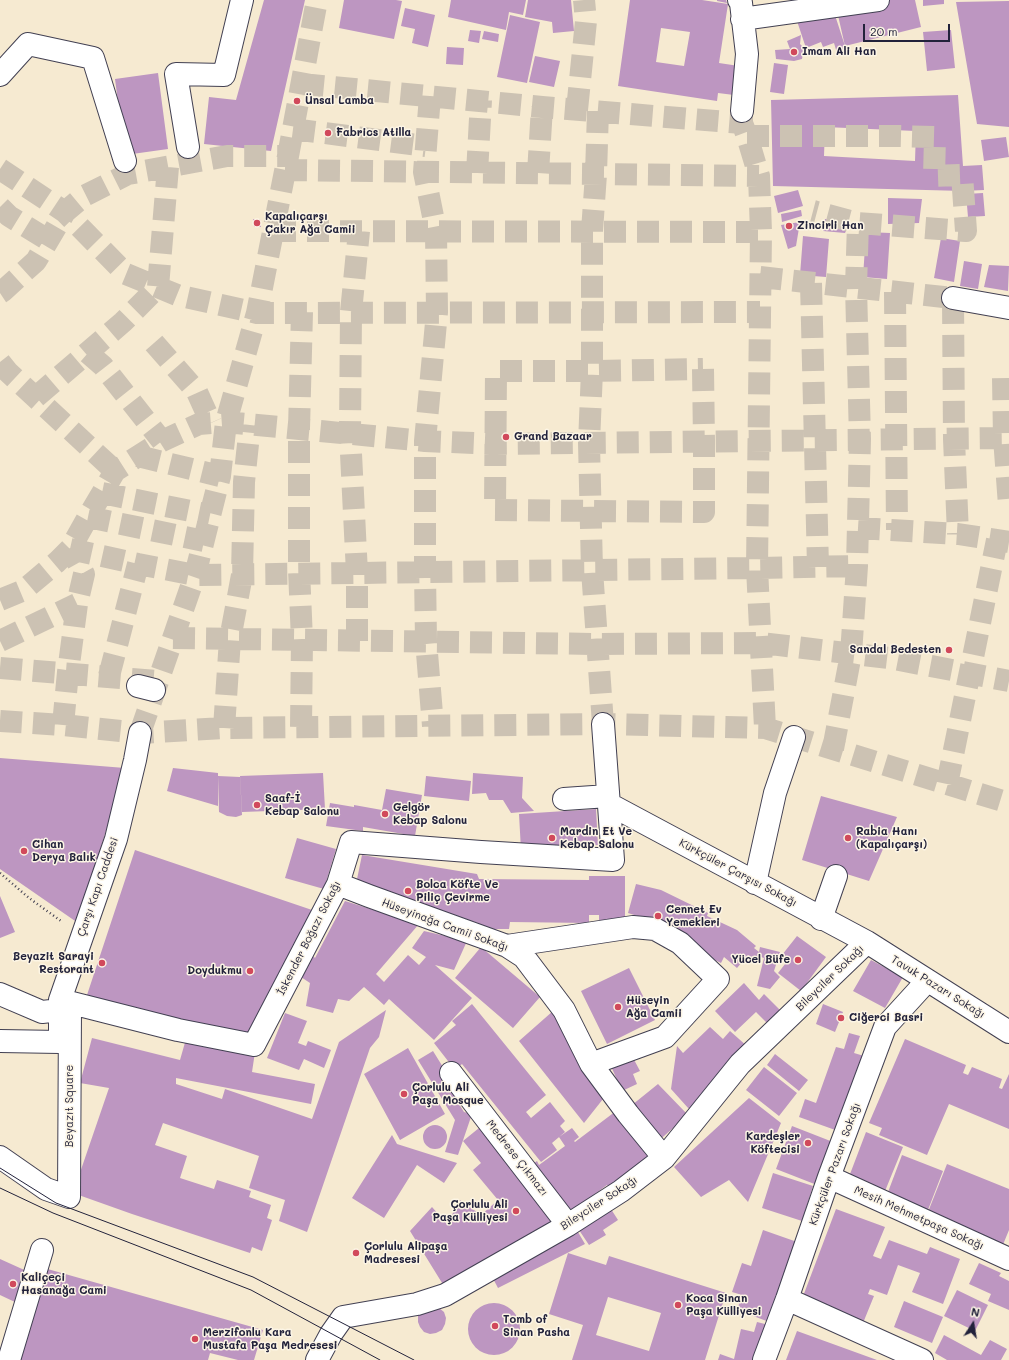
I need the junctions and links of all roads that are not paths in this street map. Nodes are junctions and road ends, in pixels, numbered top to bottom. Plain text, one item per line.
1 (242, 0) edge
2 (878, 0) edge
3 (741, 9) edge
4 (0, 75) edge
5 (742, 111) tunnel mouth
6 (188, 147) dead end
7 (125, 161) dead end
8 (953, 298) dead end
9 (1009, 308) edge
10 (603, 724) tunnel mouth
11 (140, 733) tunnel mouth
12 (794, 738) dead end
13 (564, 799) dead end
14 (608, 800) junction
15 (836, 876) dead end
16 (755, 883) junction
17 (338, 884) junction
18 (821, 918) junction
19 (867, 942) junction
20 (507, 946) junction
21 (927, 980) junction
22 (0, 994) edge
23 (60, 1005) junction
24 (1009, 1032) edge
25 (0, 1042) edge
26 (591, 1064) junction
27 (451, 1073) dead end
28 (0, 1157) edge
29 (664, 1158) junction
30 (829, 1177) junction
31 (568, 1225) junction
32 (42, 1250) dead end
33 (1009, 1259) edge
34 (787, 1299) junction
35 (319, 1357) edge
36 (10, 1360) edge
37 (764, 1360) edge
38 (922, 1360) edge

1 - 6 street
2 - 3 street
3 - 5 street
4 - 7 street
8 - 9 street
10 - 14 street
11 - 23 street, Çarşı Kapı Caddesi
12 - 16 street
13 - 14 street
14 - 16 street, Kürkçüler Çarşısı Sokağı
14 - 17 street, İskender Boğazı Sokağı
15 - 18 street
16 - 18 street, Kürkçüler Çarşısı Sokağı
17 - 20 street, Hüseyinağa Camii Sokağı
17 - 23 street, İskender Boğazı Sokağı
18 - 19 street, Kürkçüler Çarşısı Sokağı
19 - 21 street, Tavuk Pazarı Sokağı
19 - 29 street, Bileyciler Sokağı
20 - 26 street, Hüseyinağa Camii Sokağı
20 - 26 street
21 - 24 street, Tavuk Pazarı Sokağı
21 - 30 street, Kürkçüler Pazarı Sokağı
22 - 23 street
23 - 25 street, Çarşı Kapı Caddesi
23 - 28 street, Beyazıt Square
26 - 29 street, Hüseyinağa Camii Sokağı
27 - 31 street, Medrese Çıkmazı
29 - 31 street, Bileyciler Sokağı
30 - 33 street, Mesih Mehmetpaşa Sokağı
30 - 34 street, Kürkçüler Pazarı Sokağı
31 - 35 street, Bileyciler Sokağı
32 - 36 street
34 - 37 street, Kürkçüler Pazarı Sokağı
34 - 38 street

